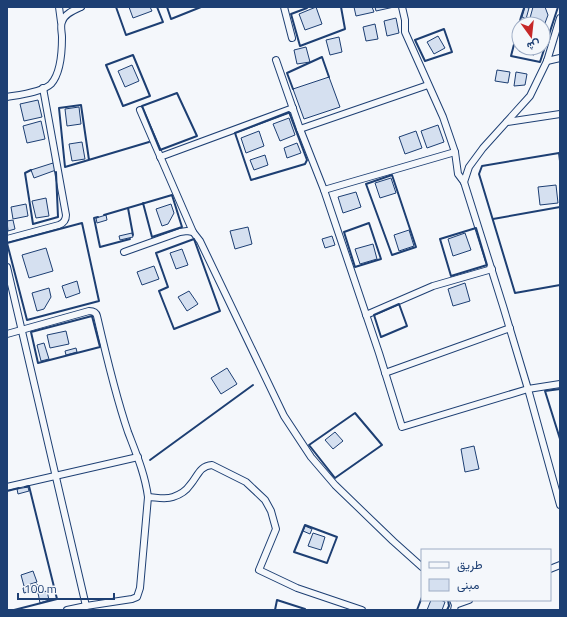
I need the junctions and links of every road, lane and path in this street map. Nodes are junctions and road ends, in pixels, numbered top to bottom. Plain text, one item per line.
1 (59, 7) edge
2 (80, 7) edge
3 (284, 7) edge
4 (402, 7) edge
5 (560, 18) edge
6 (61, 22) junction
7 (292, 38) dead end
8 (560, 58) edge
9 (276, 60) dead end
10 (547, 61) junction
11 (428, 85) junction
12 (43, 88) junction
13 (7, 97) edge
14 (293, 108) junction
15 (140, 110) dead end
16 (560, 114) edge
17 (507, 122) junction
18 (300, 130) junction
19 (455, 152) junction
20 (160, 157) junction
21 (464, 182) junction
22 (324, 190) junction
23 (193, 232) junction
24 (7, 239) edge
25 (124, 252) dead end
26 (7, 266) edge
27 (492, 269) junction
28 (366, 315) junction
29 (510, 328) junction
30 (22, 330) junction
31 (7, 334) edge
32 (385, 373) junction
33 (560, 384) edge
34 (528, 389) junction
35 (138, 457) junction
36 (56, 476) junction
37 (7, 487) edge
38 (148, 496) junction
39 (560, 505) edge
40 (421, 566) edge
41 (467, 601) edge
42 (86, 606) junction
43 (454, 607) edge
44 (67, 610) edge
45 (362, 610) edge

1 - 6 street
2 - 6 street
3 - 7 street
4 - 11 street
5 - 10 street
6 - 12 street
8 - 10 street
9 - 14 street
10 - 17 street
11 - 18 street
11 - 19 street
12 - 13 street
12 - 24 street
14 - 18 street
14 - 20 street
15 - 20 street
16 - 17 street
17 - 21 street
18 - 22 street
19 - 21 street
19 - 22 street
20 - 23 street
21 - 27 street
22 - 28 street
23 - 25 street
23 - 40 street
26 - 30 street
27 - 28 street
27 - 29 street
28 - 32 street
29 - 32 street
29 - 34 street
30 - 31 street
30 - 35 street
30 - 36 street
32 - 34 street
33 - 34 street
34 - 39 street
35 - 36 street
35 - 38 street
36 - 37 street
36 - 42 street
38 - 42 street
38 - 45 street
41 - 43 street
42 - 44 street

